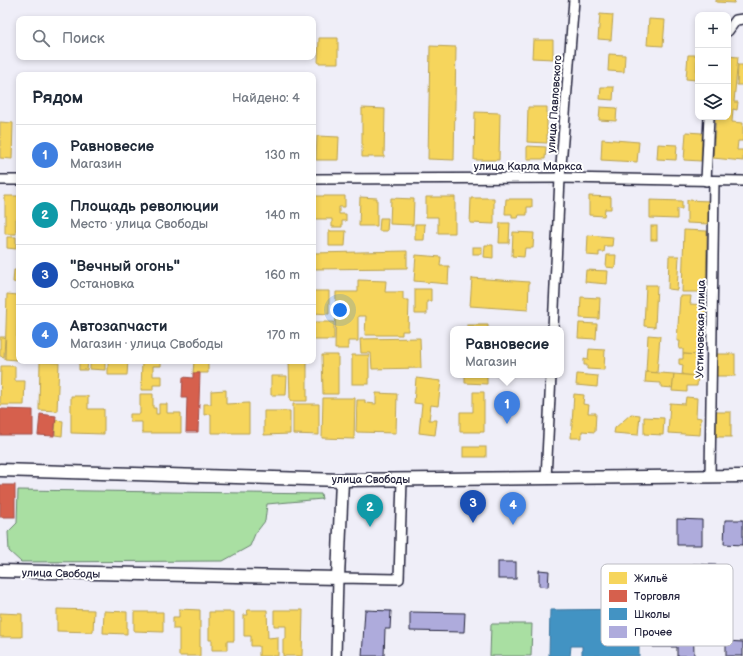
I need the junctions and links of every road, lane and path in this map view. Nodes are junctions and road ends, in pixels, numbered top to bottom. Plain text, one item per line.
1 (574, 0) edge
2 (743, 19) edge
3 (731, 27) edge
4 (709, 120) edge
5 (560, 178) junction
6 (316, 179) edge
7 (0, 180) edge
8 (16, 180) edge
9 (710, 181) junction
10 (743, 182) edge
11 (553, 326) edge
12 (551, 378) edge
13 (0, 470) edge
14 (743, 476) edge
15 (710, 477) junction
16 (402, 479) junction
17 (546, 479) junction
18 (342, 480) junction
19 (0, 571) edge
20 (338, 578) junction
21 (336, 656) edge

1 - 5 street, улица Павловского
2 - 3 street
4 - 9 street, Устиновская улица
5 - 6 street, улица Карла Маркса
5 - 9 street, улица Карла Маркса
5 - 11 street, улица Павловского
7 - 8 street
9 - 10 street, улица Карла Маркса
9 - 15 street, Устиновская улица
12 - 17 street
13 - 18 main road, улица Свободы
14 - 15 main road, улица Свободы
15 - 17 main road, улица Свободы
16 - 17 main road, улица Свободы
16 - 18 main road, улица Свободы
16 - 20 street
18 - 20 main road
19 - 20 main road, улица Свободы
20 - 21 street

